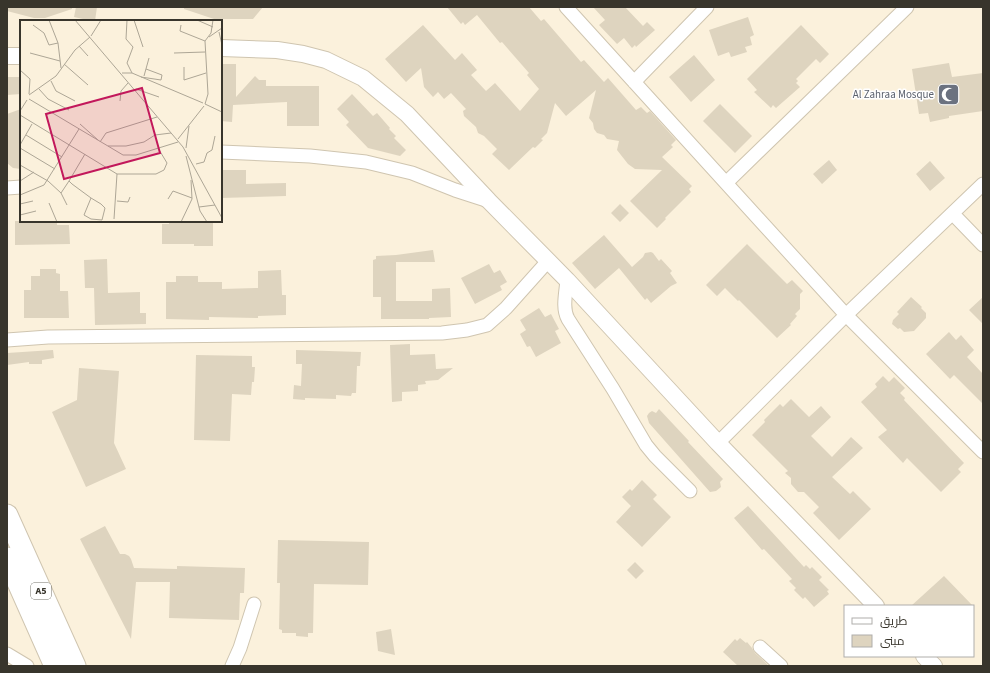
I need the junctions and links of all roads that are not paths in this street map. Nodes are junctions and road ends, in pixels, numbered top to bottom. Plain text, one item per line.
1 (566, 7) edge
2 (707, 7) edge
3 (907, 7) edge
4 (222, 48) edge
5 (634, 82) junction
6 (222, 152) edge
7 (726, 183) junction
8 (983, 184) edge
9 (20, 186) edge
10 (7, 188) edge
11 (489, 201) junction
12 (953, 214) junction
13 (983, 245) edge
14 (548, 260) junction
15 (567, 280) junction
16 (846, 315) junction
17 (7, 340) edge
18 (718, 443) junction
19 (983, 452) edge
20 (690, 491) dead end
21 (7, 515) edge
22 (7, 558) edge
23 (254, 604) dead end
24 (875, 605) edge
25 (760, 648) dead end
26 (7, 654) edge
27 (925, 657) edge
28 (27, 666) edge
29 (55, 666) edge
30 (75, 666) edge
31 (232, 666) edge
32 (781, 666) edge
33 (934, 666) edge

1 - 5 street
2 - 5 street
3 - 7 street
4 - 11 street
5 - 7 street
6 - 11 street
7 - 16 street
8 - 12 street
9 - 10 street
11 - 14 street
12 - 13 street
12 - 16 street
14 - 15 street
14 - 17 street
15 - 18 street
15 - 20 street
16 - 18 street
16 - 19 street
18 - 24 street
21 - 30 highway, A5
22 - 29 highway, A5
23 - 31 street
25 - 32 street
26 - 28 street
27 - 33 street

